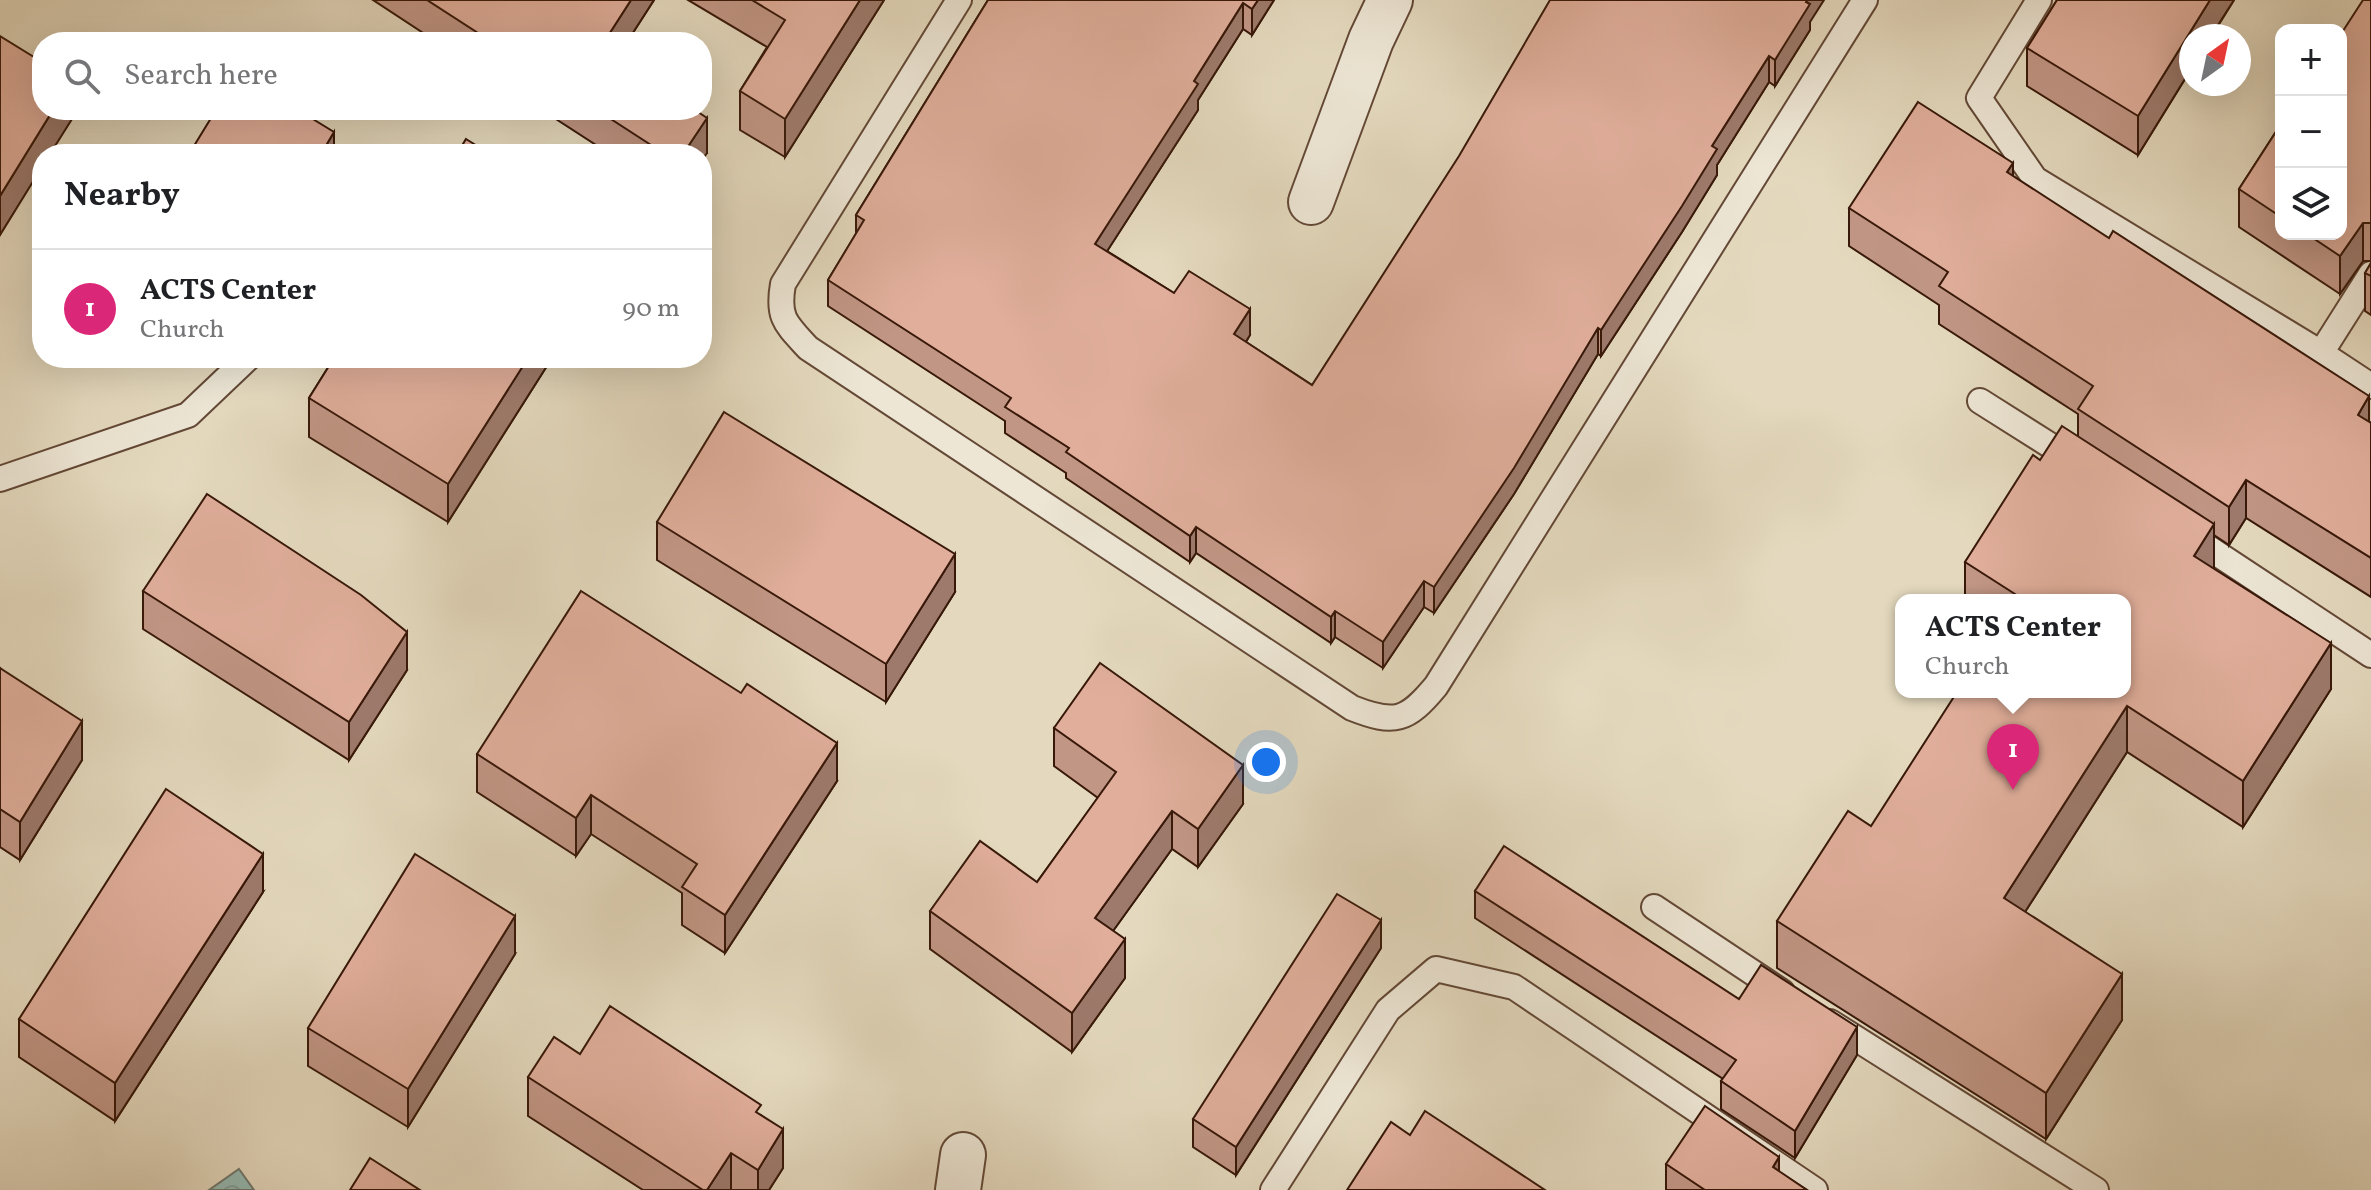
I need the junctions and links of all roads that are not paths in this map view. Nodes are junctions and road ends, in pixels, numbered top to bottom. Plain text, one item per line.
1 (959, 0) edge
2 (1390, 0) edge
3 (1865, 0) edge
4 (2039, 0) edge
5 (1311, 202) dead end
6 (2371, 274) edge
7 (2321, 353) junction
8 (237, 368) edge
9 (2371, 386) edge
10 (1980, 401) dead end
11 (2098, 476) edge
12 (0, 479) edge
13 (2163, 518) edge
14 (2371, 655) edge
15 (1654, 907) dead end
16 (1273, 1190) edge
17 (1815, 1190) edge
18 (2096, 1190) edge

1 - 3 lane
2 - 5 street
4 - 7 lane
6 - 7 lane
7 - 9 lane
8 - 12 lane
10 - 11 lane
13 - 14 lane
15 - 18 lane
16 - 17 lane

